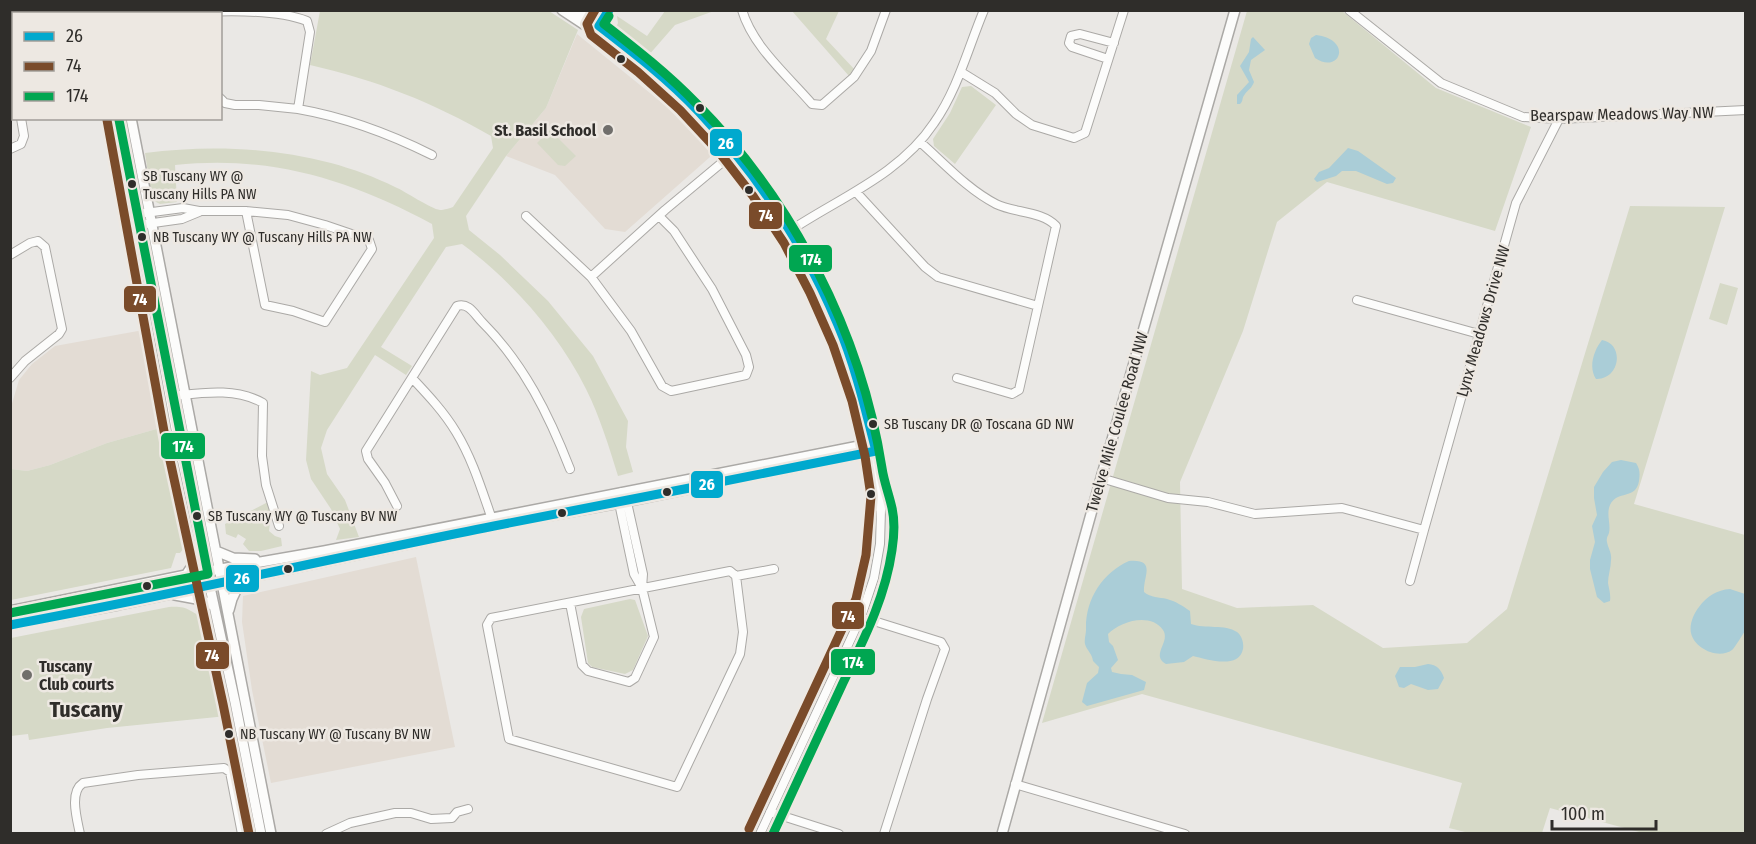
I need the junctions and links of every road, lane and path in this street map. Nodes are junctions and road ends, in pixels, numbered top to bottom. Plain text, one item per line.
1 (562, 10) edge
2 (576, 10) edge
3 (599, 10) edge
4 (609, 10) edge
5 (742, 10) edge
6 (886, 10) edge
7 (984, 10) edge
8 (1125, 10) edge
9 (1235, 10) edge
10 (1349, 10) edge
11 (222, 14) edge
12 (594, 25) junction
13 (1114, 43) junction
14 (1108, 59) junction
15 (961, 72) junction
16 (222, 100) edge
17 (298, 109) junction
18 (1746, 110) edge
19 (1559, 119) junction
20 (21, 120) edge
21 (118, 120) edge
22 (131, 120) edge
23 (920, 142) junction
24 (10, 149) edge
25 (732, 153) junction
26 (432, 155) dead end
27 (856, 192) junction
28 (199, 211) junction
29 (246, 211) junction
30 (150, 212) junction
31 (137, 213) junction
32 (526, 216) dead end
33 (659, 216) junction
34 (152, 222) junction
35 (139, 225) junction
36 (788, 232) junction
37 (10, 255) edge
38 (591, 277) junction
39 (1357, 300) dead end
40 (1038, 306) junction
41 (1479, 334) junction
42 (10, 378) edge
43 (412, 378) junction
44 (957, 378) dead end
45 (184, 395) junction
46 (170, 396) junction
47 (871, 448) junction
48 (570, 469) dead end
49 (1101, 478) junction
50 (622, 492) junction
51 (624, 502) junction
52 (397, 506) dead end
53 (493, 522) junction
54 (279, 525) dead end
55 (1424, 530) junction
56 (199, 539) junction
57 (216, 551) junction
58 (276, 560) junction
59 (219, 569) junction
60 (774, 569) dead end
61 (206, 572) junction
62 (186, 575) junction
63 (736, 576) junction
64 (242, 578) junction
65 (1410, 581) dead end
66 (222, 583) junction
67 (209, 585) junction
68 (642, 588) junction
69 (170, 594) junction
70 (570, 603) junction
71 (214, 606) junction
72 (10, 611) edge
73 (228, 615) junction
74 (861, 617) junction
75 (10, 625) edge
76 (1016, 784) junction
77 (468, 809) dead end
78 (770, 812) junction
79 (80, 834) edge
80 (242, 834) edge
81 (261, 834) edge
82 (271, 834) edge
83 (326, 834) edge
84 (760, 834) edge
85 (839, 834) edge
86 (884, 834) edge
87 (1002, 834) edge
88 (1185, 834) edge

1 - 12 street
2 - 12 street
3 - 12 street
4 - 12 street
5 - 6 street
7 - 15 street
8 - 13 street
9 - 49 street, Twelve Mile Coulee Road NW
10 - 19 street, Bearspaw Meadows Way NW
11 - 17 street
12 - 25 street
13 - 14 street
13 - 14 street
14 - 15 street
15 - 23 street
16 - 17 street
17 - 26 street
18 - 19 street, Bearspaw Meadows Way NW
19 - 41 street, Lynx Meadows Drive NW
20 - 24 street
21 - 31 street
22 - 30 street
23 - 27 street
23 - 40 street
25 - 33 street
25 - 36 street
27 - 36 street
27 - 40 street
28 - 29 street
28 - 30 street
28 - 34 street
29 - 29 street
30 - 31 street
30 - 34 street
31 - 35 street
32 - 38 street
33 - 38 street
33 - 38 street
34 - 35 street
34 - 45 street
35 - 46 street
36 - 47 street
37 - 42 street
39 - 41 street
40 - 44 street
41 - 55 street, Lynx Meadows Drive NW
43 - 48 street
43 - 52 street
43 - 53 street
45 - 46 street
45 - 54 street
45 - 57 street
46 - 56 street
47 - 50 street
47 - 51 street
47 - 74 street
49 - 55 street
49 - 76 street, Twelve Mile Coulee Road NW
50 - 51 street
50 - 53 street
51 - 53 street
51 - 68 street
53 - 58 street
53 - 64 street
55 - 65 street, Lynx Meadows Drive NW
56 - 61 street
56 - 62 street
57 - 58 street
57 - 59 street
58 - 59 street
59 - 61 street
59 - 66 street
60 - 63 street
61 - 62 street
61 - 67 street
62 - 72 street
63 - 68 street
63 - 70 street
64 - 66 street
64 - 73 street
66 - 67 street
66 - 73 street
67 - 69 street
67 - 71 street
68 - 70 street
68 - 70 street
69 - 71 street
69 - 75 street
71 - 81 street
73 - 82 street
74 - 78 street
74 - 86 street
76 - 87 street, Twelve Mile Coulee Road NW
76 - 88 street
77 - 83 street
78 - 84 street
78 - 85 street
79 - 80 street

